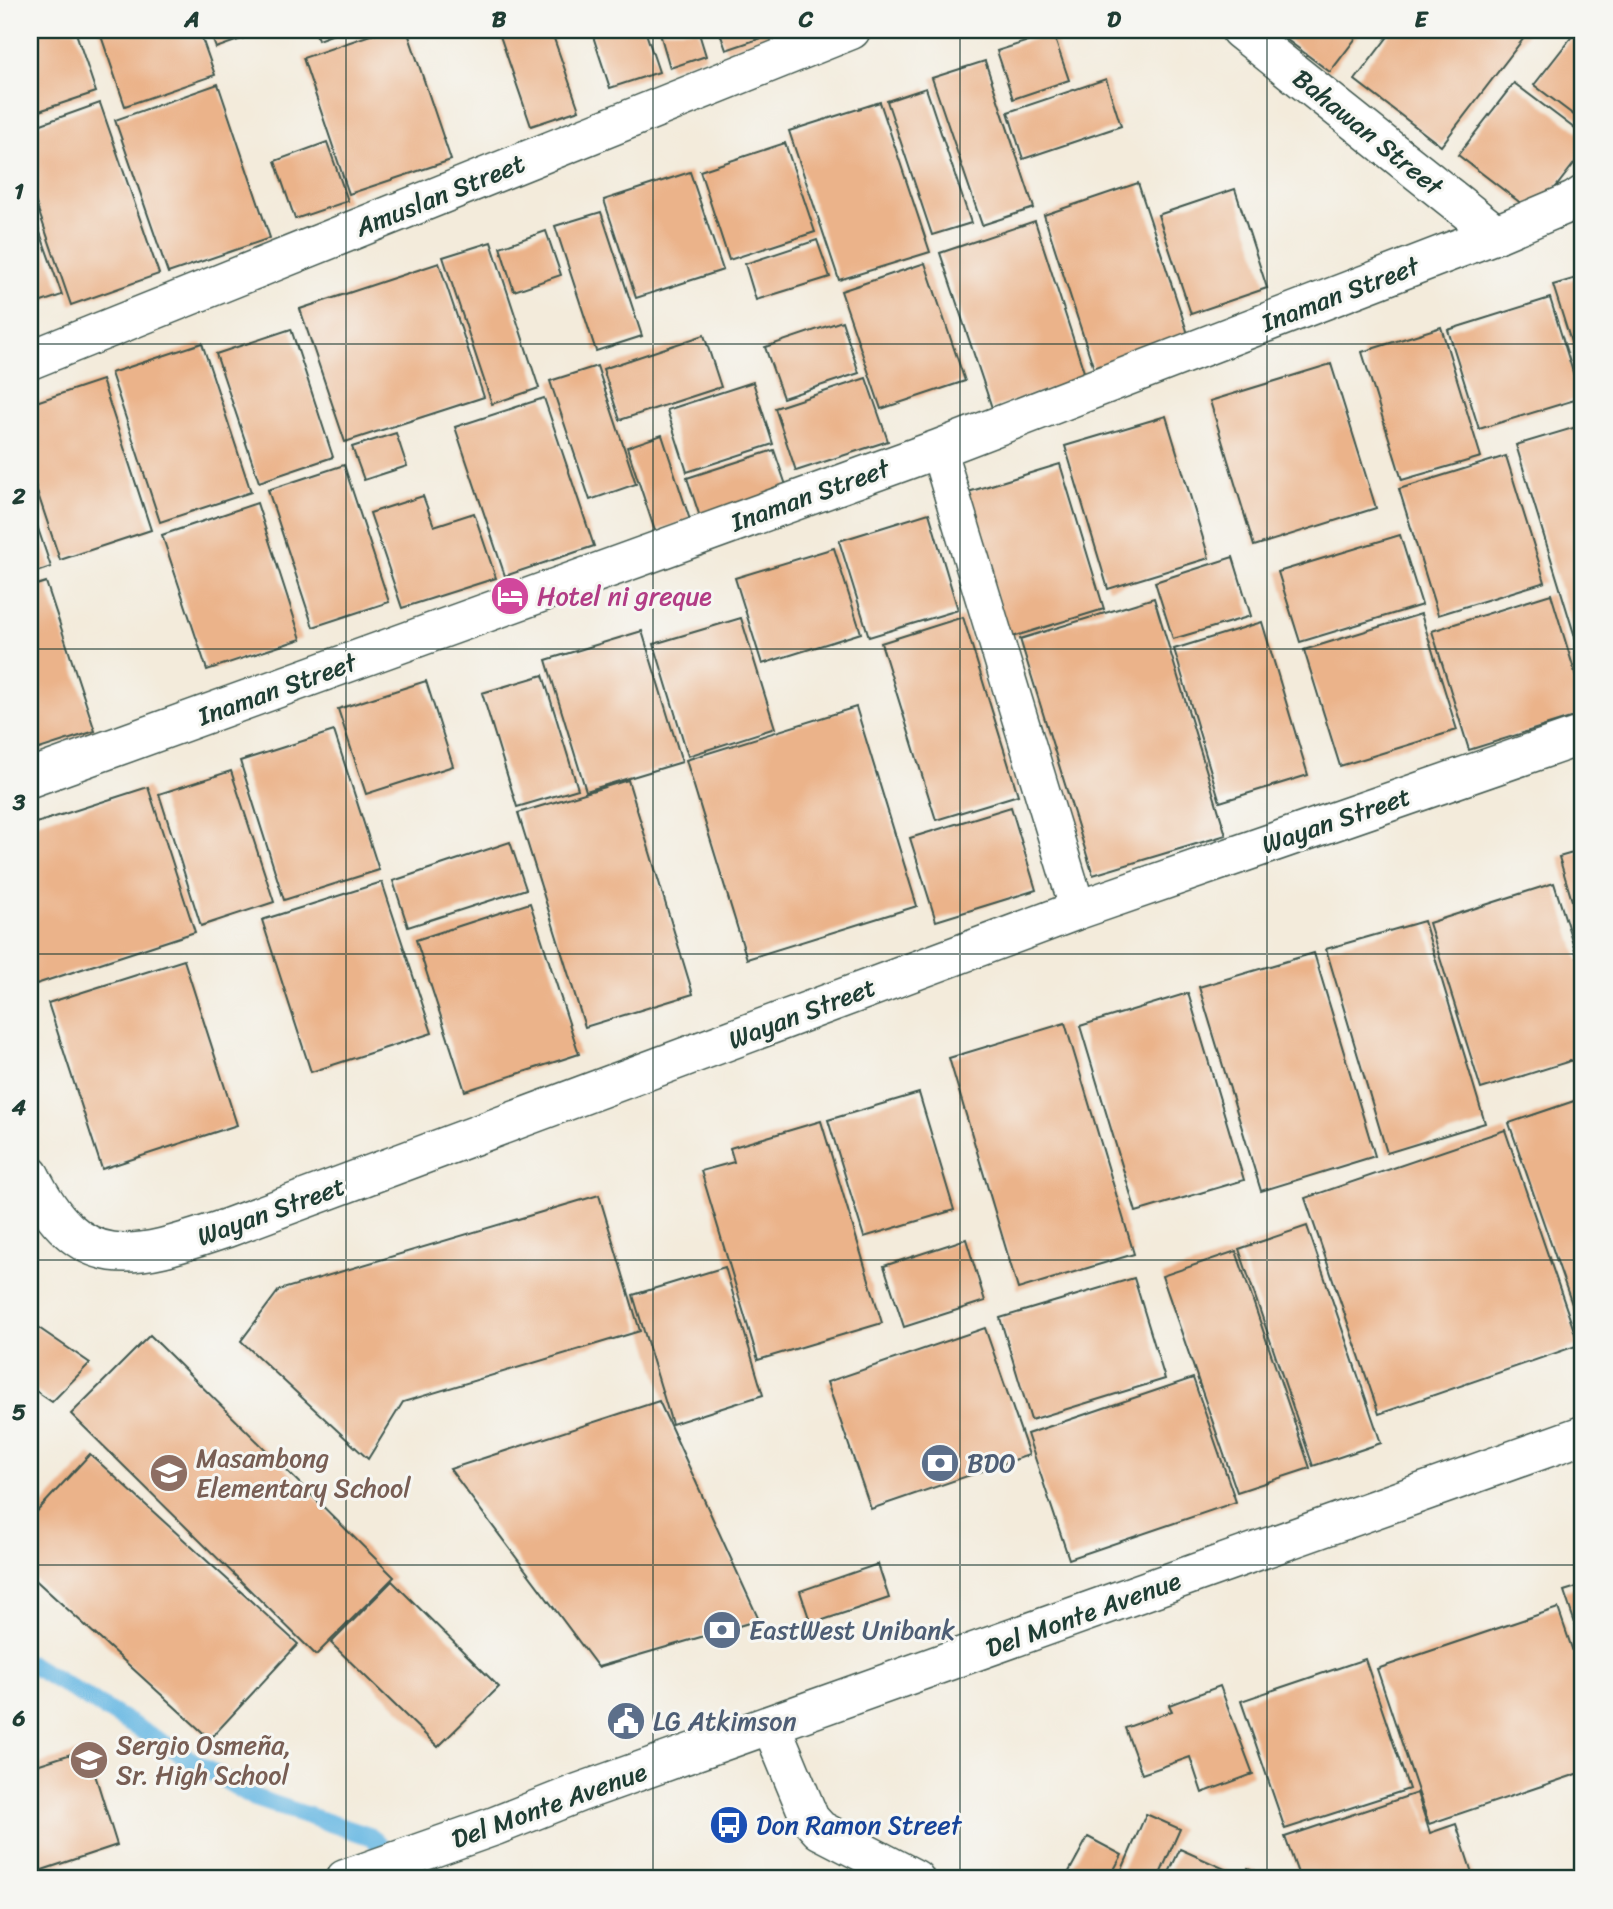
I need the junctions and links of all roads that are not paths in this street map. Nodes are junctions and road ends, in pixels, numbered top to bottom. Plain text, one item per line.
1 (851, 30) edge
2 (1240, 30) edge
3 (1583, 195) edge
4 (1496, 234) junction
5 (30, 360) edge
6 (938, 449) junction
7 (1583, 735) edge
8 (30, 778) edge
9 (1078, 910) junction
10 (33, 1190) edge
11 (1583, 1436) edge
12 (771, 1725) junction
13 (345, 1879) edge
14 (915, 1879) edge

1 - 5 street, Amuslan Street
2 - 4 street, Bahawan Street
3 - 4 street, Inaman Street
4 - 6 street, Inaman Street
6 - 8 street, Inaman Street
6 - 9 lane
7 - 9 street, Wayan Street
9 - 10 street, Wayan Street
11 - 12 street, Del Monte Avenue
12 - 13 street, Del Monte Avenue
12 - 14 street

